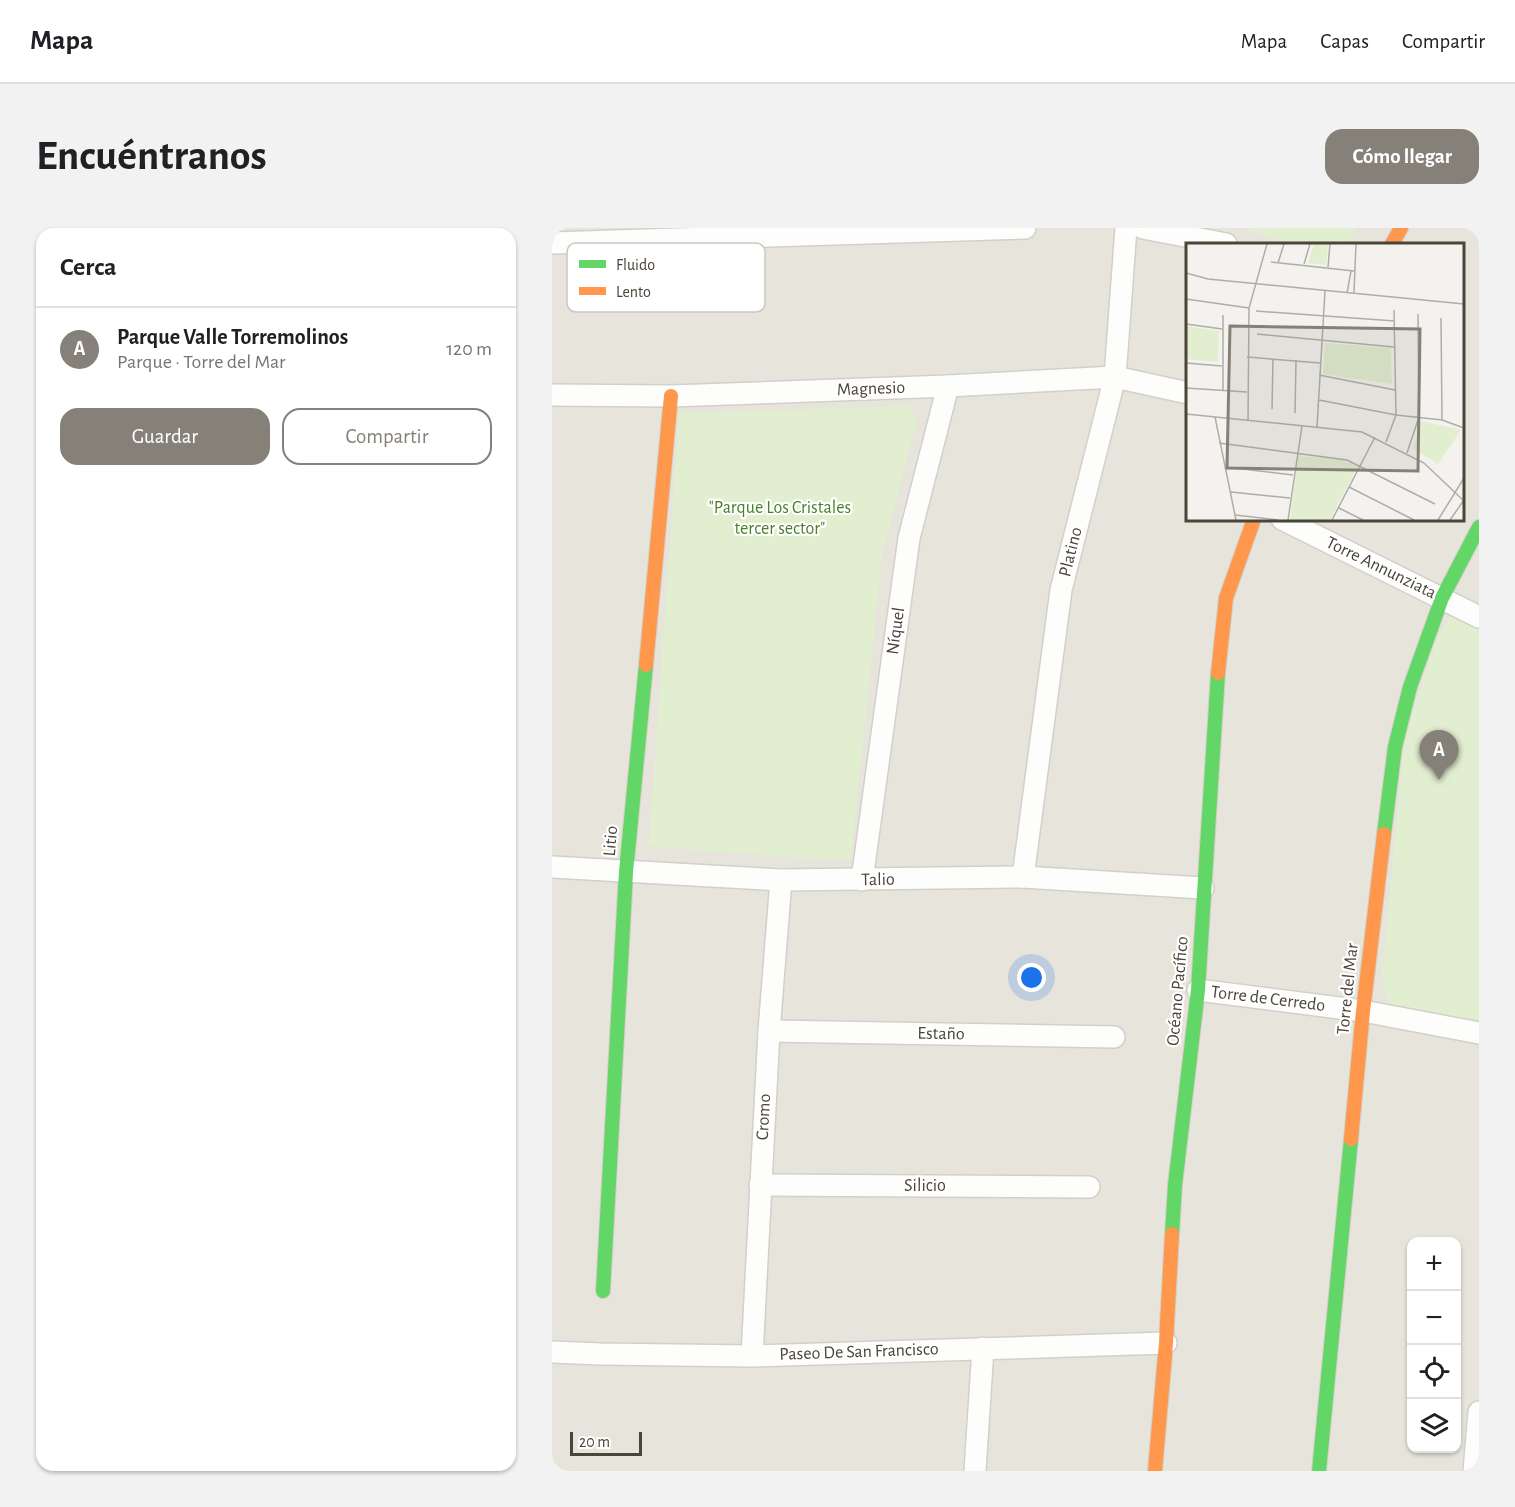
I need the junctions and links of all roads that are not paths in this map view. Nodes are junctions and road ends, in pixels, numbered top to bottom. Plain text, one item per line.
1 (1025, 228) edge
2 (1126, 228) edge
3 (1143, 228) edge
4 (1401, 228) edge
5 (552, 243) edge
6 (1221, 243) edge
7 (1393, 243) edge
8 (1115, 377) junction
9 (948, 386) junction
10 (1186, 393) edge
11 (552, 395) edge
12 (671, 396) junction
13 (1254, 520) edge
14 (1284, 520) edge
15 (1479, 527) edge
16 (1442, 598) junction
17 (1479, 617) edge
18 (552, 867) edge
19 (626, 872) junction
20 (1023, 877) junction
21 (781, 880) junction
22 (862, 880) junction
23 (1203, 888) junction
24 (1198, 990) junction
25 (1363, 1011) junction
26 (768, 1031) junction
27 (1479, 1033) edge
28 (1114, 1037) dead end
29 (760, 1185) junction
30 (1089, 1187) dead end
31 (603, 1291) dead end
32 (1166, 1343) junction
33 (983, 1348) junction
34 (552, 1352) edge
35 (752, 1356) junction
36 (1479, 1412) edge
37 (975, 1471) edge
38 (1155, 1471) edge
39 (1319, 1471) edge
40 (1473, 1471) edge

1 - 5 street
2 - 8 street, Platino
3 - 6 street
4 - 7 street
8 - 9 street, Magnesio
8 - 10 street, Magnesio
8 - 20 street, Platino
9 - 12 street, Magnesio
9 - 22 street, Níquel
11 - 12 street, Magnesio
12 - 19 street, Litio
13 - 23 street, Océano Pacífico
14 - 16 street, Torre Annunziata
15 - 16 street, Torre del Mar
16 - 17 street, Torre Annunziata
16 - 25 street, Torre del Mar
18 - 19 street, Talio
19 - 21 street, Talio
19 - 31 street, Litio
20 - 22 street, Talio
20 - 23 street, Talio
21 - 22 street, Talio
21 - 26 street, Cromo
23 - 24 street, Océano Pacífico
24 - 25 street, Torre de Cerredo
24 - 32 street, Océano Pacífico
25 - 27 street, Torre de Cerredo
25 - 39 street, Torre del Mar
26 - 28 street, Estaño
26 - 29 street, Cromo
29 - 30 street, Silicio
29 - 35 street, Cromo
32 - 33 street, Paseo De San Francisco
32 - 38 street, Océano Pacífico
33 - 35 street, Paseo De San Francisco
33 - 37 street
34 - 35 street, Paseo De San Francisco
36 - 40 street

